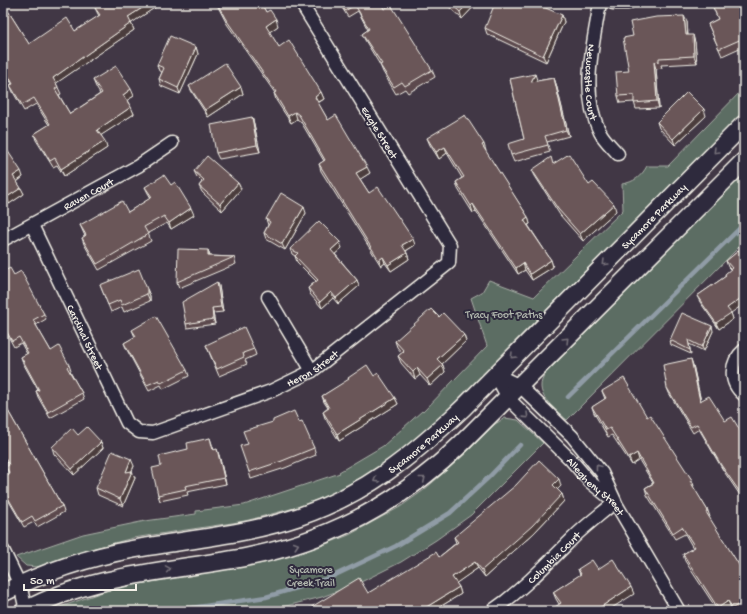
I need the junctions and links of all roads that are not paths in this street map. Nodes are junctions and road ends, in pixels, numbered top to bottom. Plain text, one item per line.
1 (301, 3) edge
2 (600, 3) edge
3 (613, 3) edge
4 (628, 3) edge
5 (744, 124) edge
6 (172, 143) dead end
7 (618, 154) dead end
8 (744, 161) edge
9 (32, 225) junction
10 (3, 240) edge
11 (449, 264) joint
12 (268, 297) dead end
13 (744, 350) edge
14 (312, 371) junction
15 (496, 374) junction
16 (520, 386) junction
17 (744, 395) edge
18 (508, 398) junction
19 (153, 433) joint
20 (615, 502) junction
21 (3, 550) edge
22 (9, 588) edge
23 (25, 610) edge
24 (492, 611) edge
25 (679, 611) edge

1 - 11 street, Eagle Street
2 - 7 street, Newcastle Court
3 - 4 street
5 -> 15 main road, Sycamore Parkway
6 - 9 street, Raven Court
16 -> 8 main road
9 - 10 street, Raven Court
9 - 19 street, Cardinal Street
11 - 14 street, Heron Street
12 - 14 street
13 - 17 street
14 - 19 street, Heron Street
15 - 16 street
15 - 18 street, Allegheny Street
15 -> 22 main road, Sycamore Parkway
16 - 18 main road
20 -> 16 street
18 -> 20 street, Allegheny Street
23 -> 18 main road
20 - 24 street, Columbia Court
20 - 25 street, Allegheny Street
21 - 22 street
22 - 23 street

